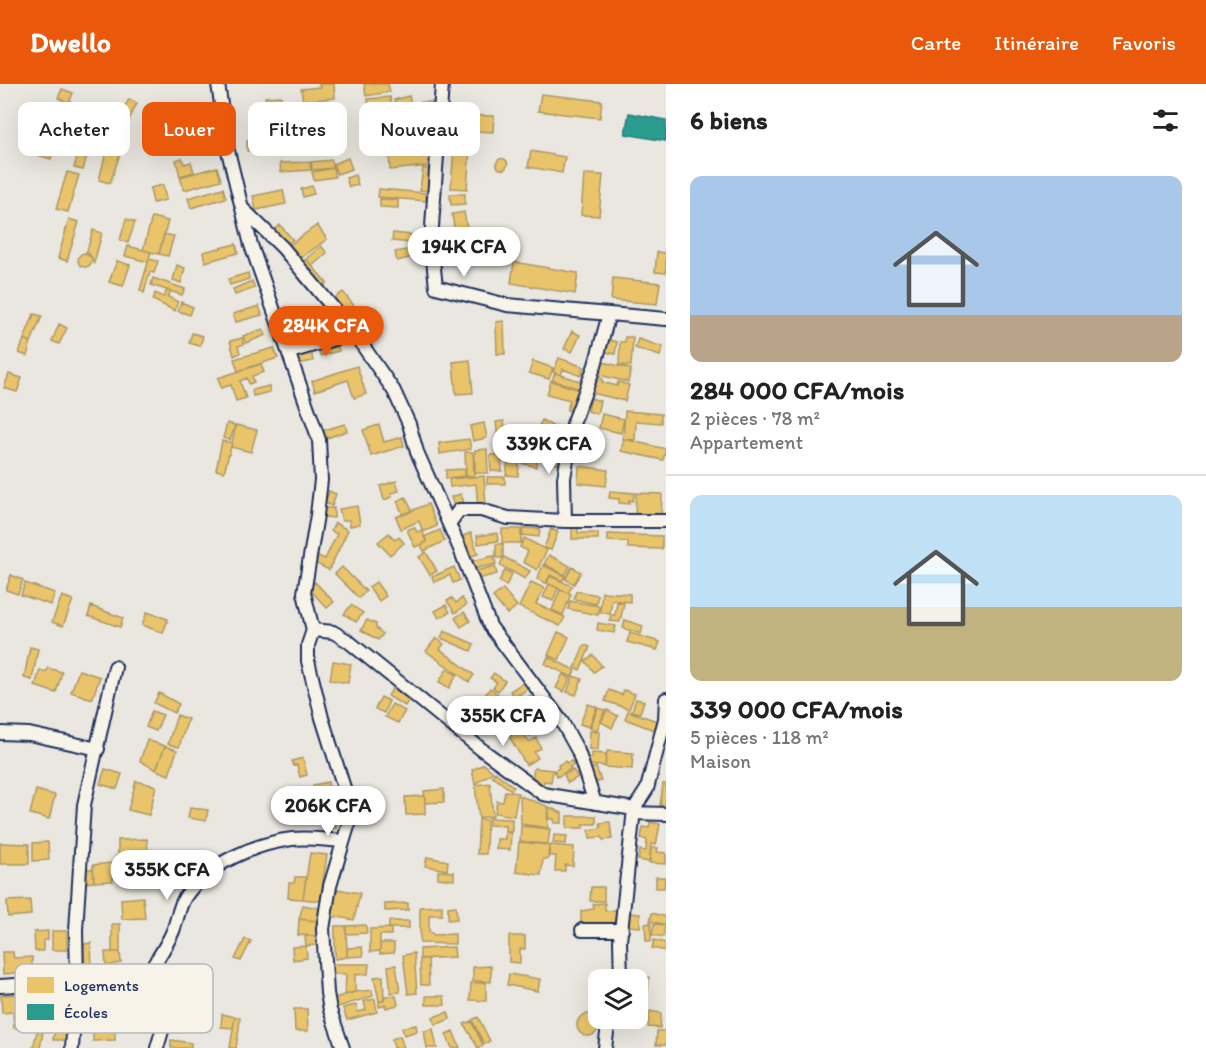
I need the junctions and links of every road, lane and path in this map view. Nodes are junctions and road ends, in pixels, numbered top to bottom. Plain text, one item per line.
1 (218, 84) edge
2 (442, 84) edge
3 (243, 209) junction
4 (609, 314) junction
5 (666, 319) edge
6 (354, 333) junction
7 (290, 352) junction
8 (565, 521) junction
9 (666, 521) edge
10 (449, 524) junction
11 (313, 630) junction
12 (115, 667) dead end
13 (666, 699) edge
14 (0, 733) edge
15 (98, 749) junction
16 (595, 803) junction
17 (634, 811) junction
18 (666, 814) edge
19 (343, 841) junction
20 (582, 930) dead end
21 (622, 930) junction
22 (157, 959) junction
23 (77, 964) edge
24 (154, 964) edge
25 (158, 964) edge
26 (621, 969) edge
27 (15, 985) edge
28 (0, 986) edge
29 (608, 1029) edge
30 (73, 1033) edge
31 (161, 1033) edge
32 (72, 1048) edge
33 (157, 1048) edge
34 (343, 1048) edge
35 (606, 1048) edge

1 - 3 street
2 - 4 street
3 - 6 street
3 - 7 street
4 - 5 street
4 - 8 street
6 - 7 street
6 - 10 street
7 - 11 street
8 - 9 street
8 - 10 street
10 - 16 street
11 - 16 street
11 - 19 street
12 - 15 street
13 - 17 street
14 - 15 street
15 - 23 street
16 - 17 street
17 - 18 street
17 - 21 street
19 - 22 street
19 - 34 street
20 - 21 street
21 - 26 street
22 - 24 street
22 - 25 street
27 - 28 street
29 - 35 street
30 - 32 street
31 - 33 street

